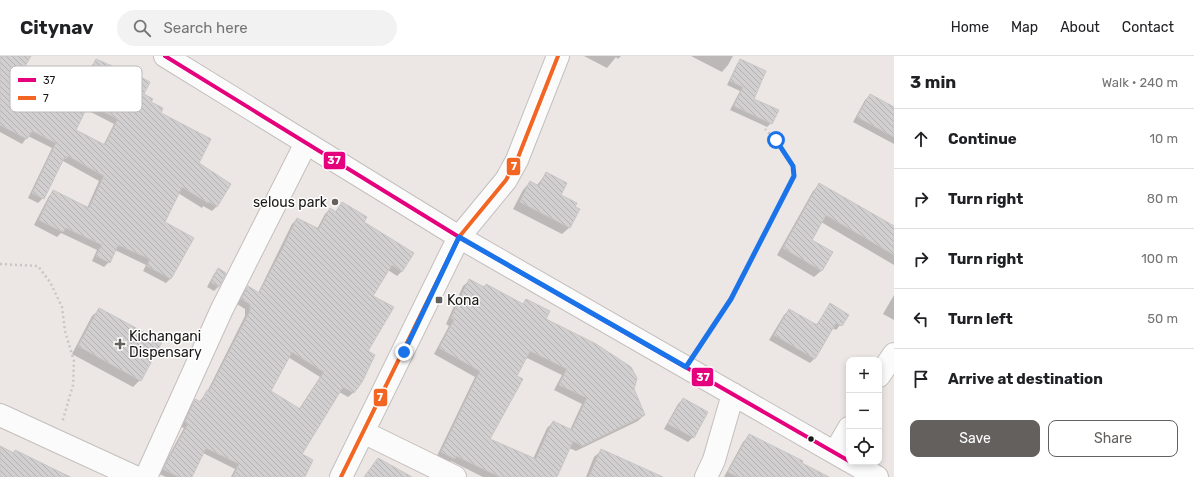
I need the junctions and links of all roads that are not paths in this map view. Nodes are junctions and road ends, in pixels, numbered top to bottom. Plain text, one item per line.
1 (165, 56) edge
2 (558, 56) edge
3 (306, 143) junction
4 (459, 237) junction
5 (894, 354) edge
6 (882, 372) edge
7 (733, 394) junction
8 (0, 415) edge
9 (849, 429) edge
10 (363, 432) junction
11 (845, 458) edge
12 (135, 477) edge
13 (146, 477) edge
14 (341, 477) edge
15 (455, 477) edge
16 (706, 477) edge
17 (878, 477) edge

1 - 3 street
2 - 4 street
3 - 4 street
3 - 13 street
4 - 7 street
4 - 10 street
5 - 6 street
7 - 11 street
7 - 16 street
8 - 12 street
9 - 11 street
10 - 14 street
10 - 15 street
11 - 17 street

